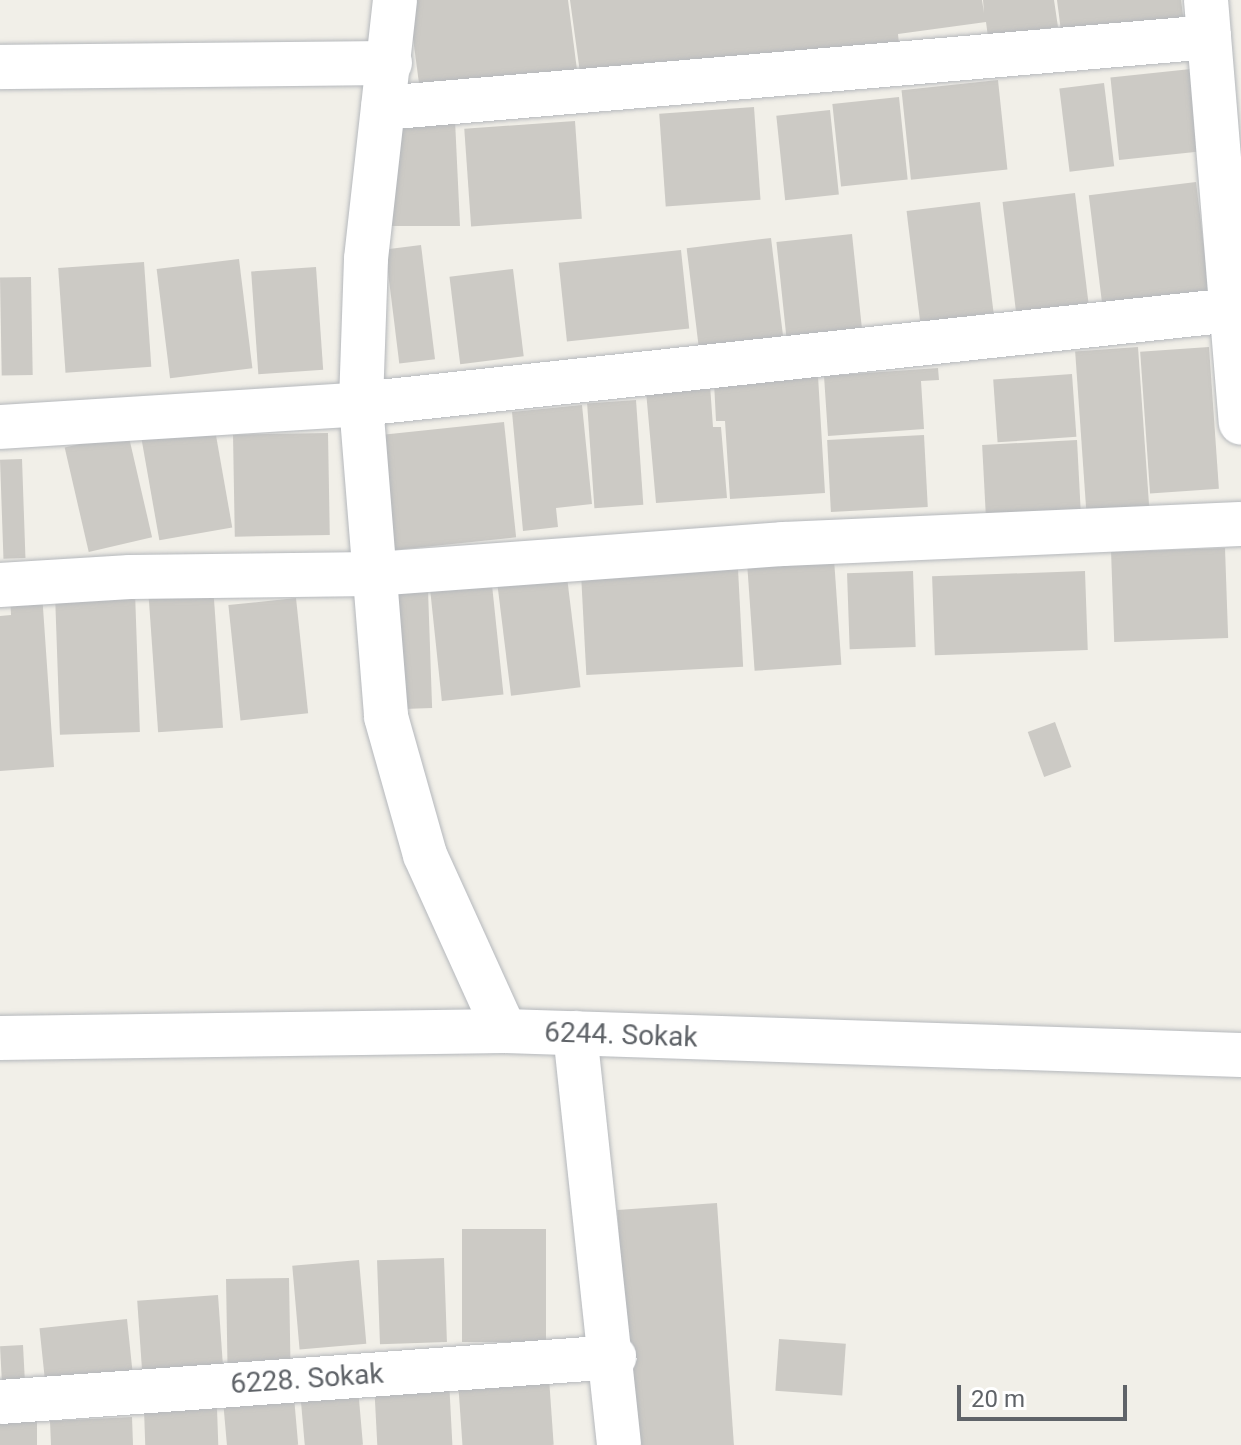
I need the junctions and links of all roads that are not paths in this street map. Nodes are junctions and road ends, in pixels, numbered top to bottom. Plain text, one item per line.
1 (395, 0) edge
2 (1207, 19) edge
3 (390, 63) junction
4 (0, 67) edge
5 (383, 108) junction
6 (1229, 123) edge
7 (1232, 310) junction
8 (361, 404) junction
9 (1241, 423) edge
10 (0, 427) edge
11 (1241, 524) edge
12 (374, 574) junction
13 (0, 585) edge
14 (505, 1031) junction
15 (575, 1033) junction
16 (0, 1038) edge
17 (1241, 1055) edge
18 (614, 1357) junction
19 (0, 1402) edge
20 (619, 1445) edge

1 - 3 street
2 - 5 street
2 - 6 street
3 - 4 street
3 - 5 street
5 - 8 street
6 - 7 street
7 - 8 street
7 - 9 street
8 - 10 street
8 - 12 street
11 - 12 street
12 - 13 street
12 - 14 street
14 - 15 street, 6244. Sokak
14 - 16 street, 6244. Sokak
15 - 17 street, 6244. Sokak
15 - 18 street
18 - 19 street, 6228. Sokak
18 - 20 street

